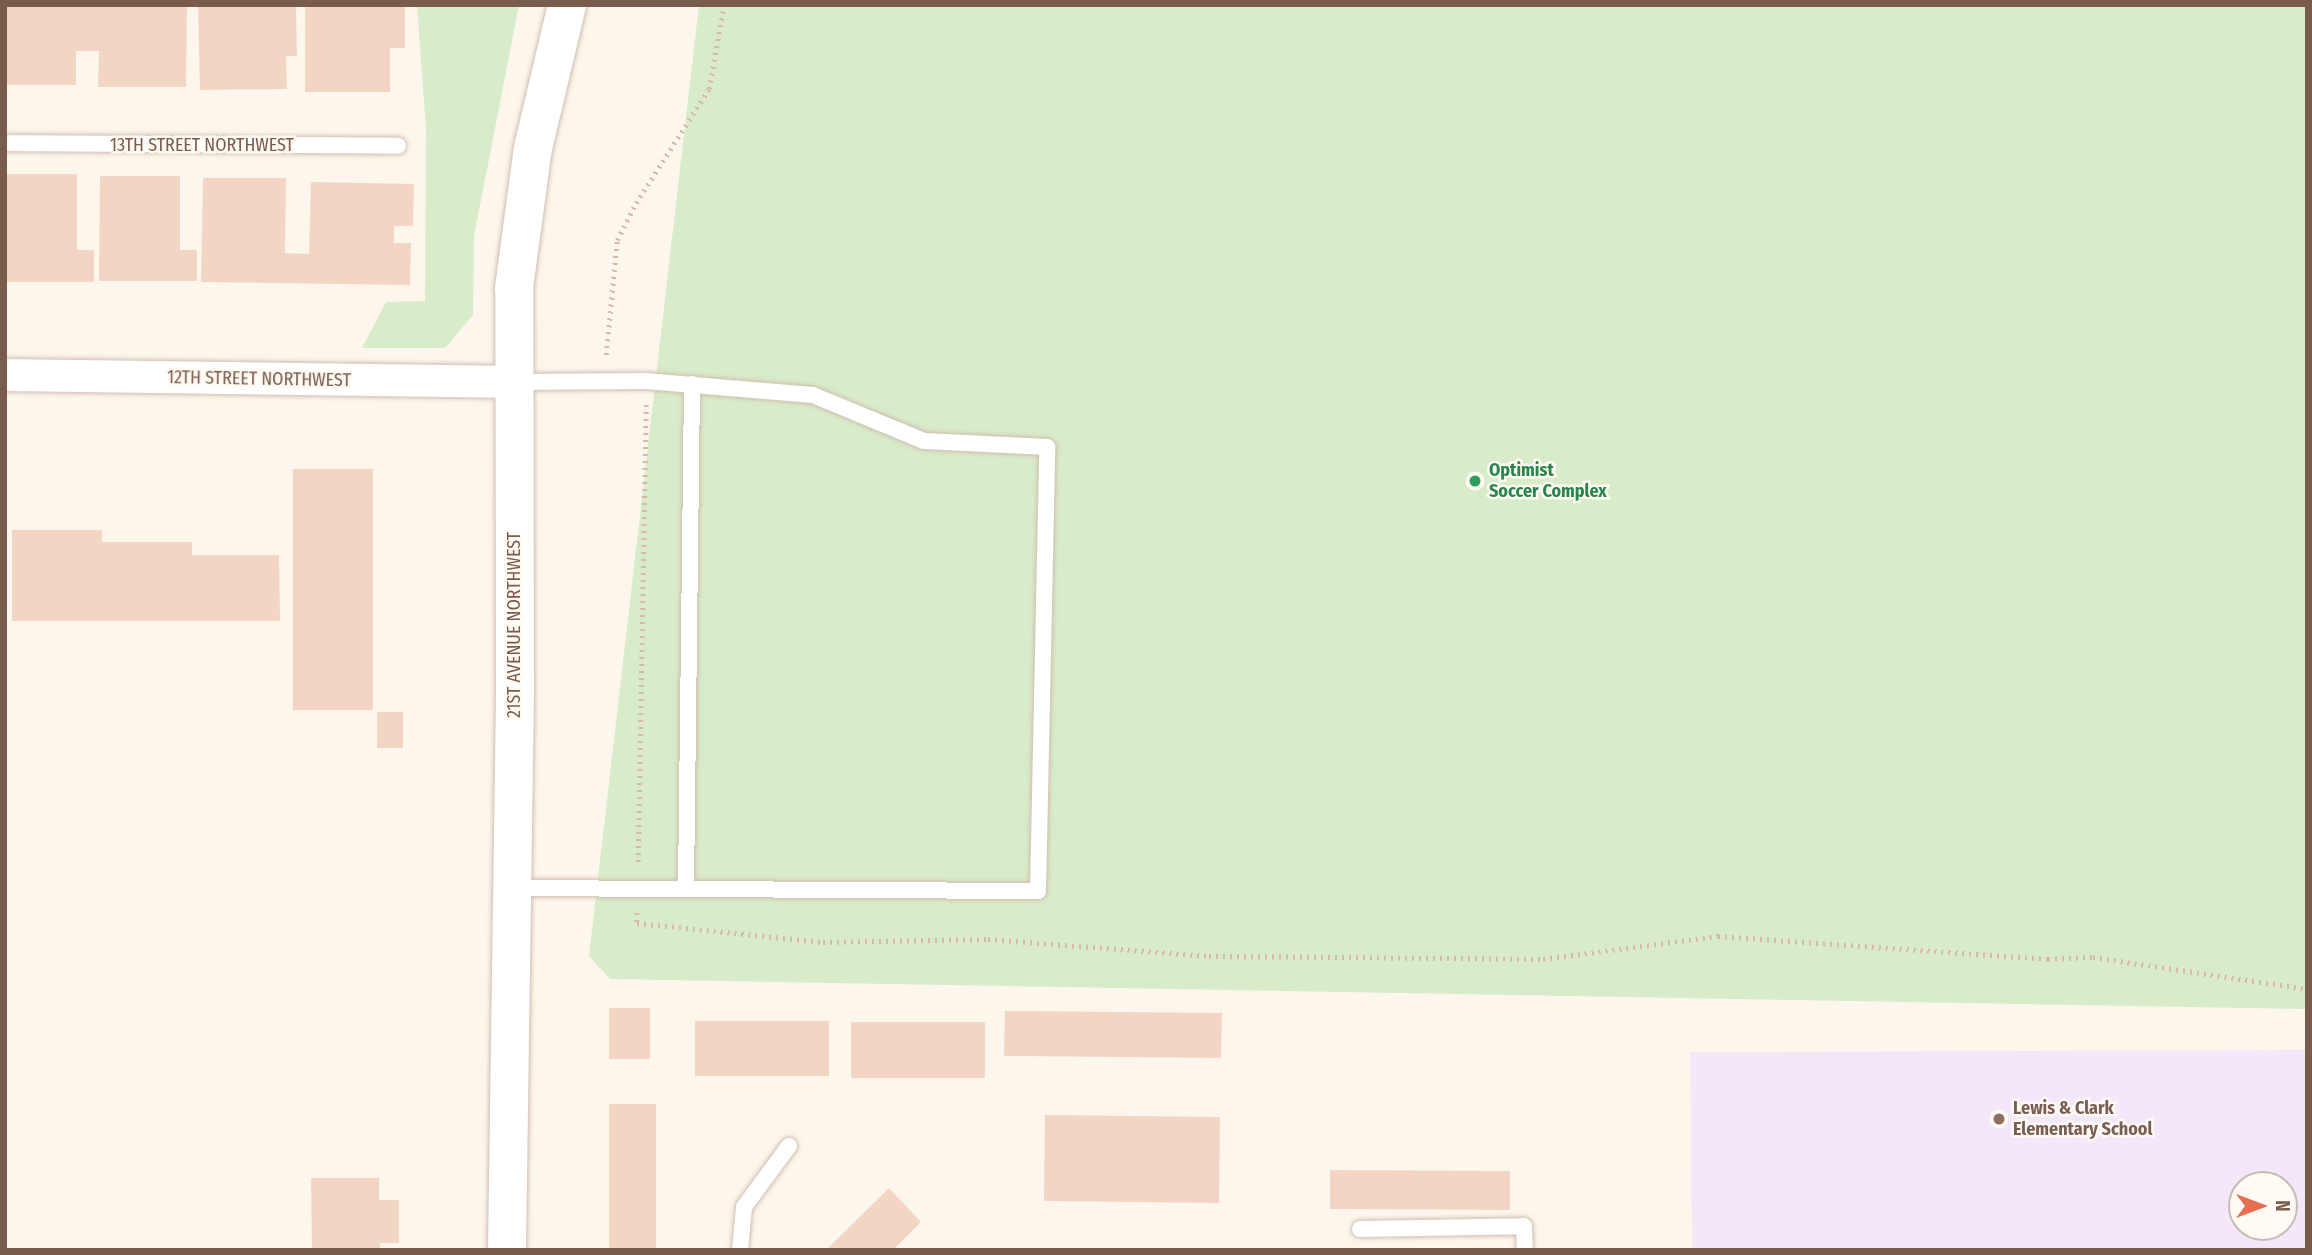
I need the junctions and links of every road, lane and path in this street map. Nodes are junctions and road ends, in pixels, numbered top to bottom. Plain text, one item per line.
1 (566, 5) edge
2 (724, 5) edge
3 (5, 143) edge
4 (398, 146) dead end
5 (5, 375) edge
6 (604, 380) junction
7 (646, 381) junction
8 (513, 382) junction
9 (692, 384) junction
10 (512, 888) junction
11 (638, 889) junction
12 (685, 889) junction
13 (2307, 989) edge
14 (789, 1146) dead end
15 (1360, 1229) dead end
16 (507, 1250) edge
17 (740, 1250) edge
18 (1525, 1250) edge

1 - 8 street, 21ST AVENUE NORTHWEST
2 - 6 path
3 - 4 lane, 13TH STREET NORTHWEST
5 - 8 street, 12TH STREET NORTHWEST
6 - 7 lane
6 - 8 lane
7 - 9 lane
7 - 11 path
8 - 10 street, 21ST AVENUE NORTHWEST
9 - 12 lane
9 - 12 lane
10 - 11 lane
10 - 16 street, 21ST AVENUE NORTHWEST
11 - 12 lane
11 - 13 path
14 - 17 lane
15 - 18 lane

